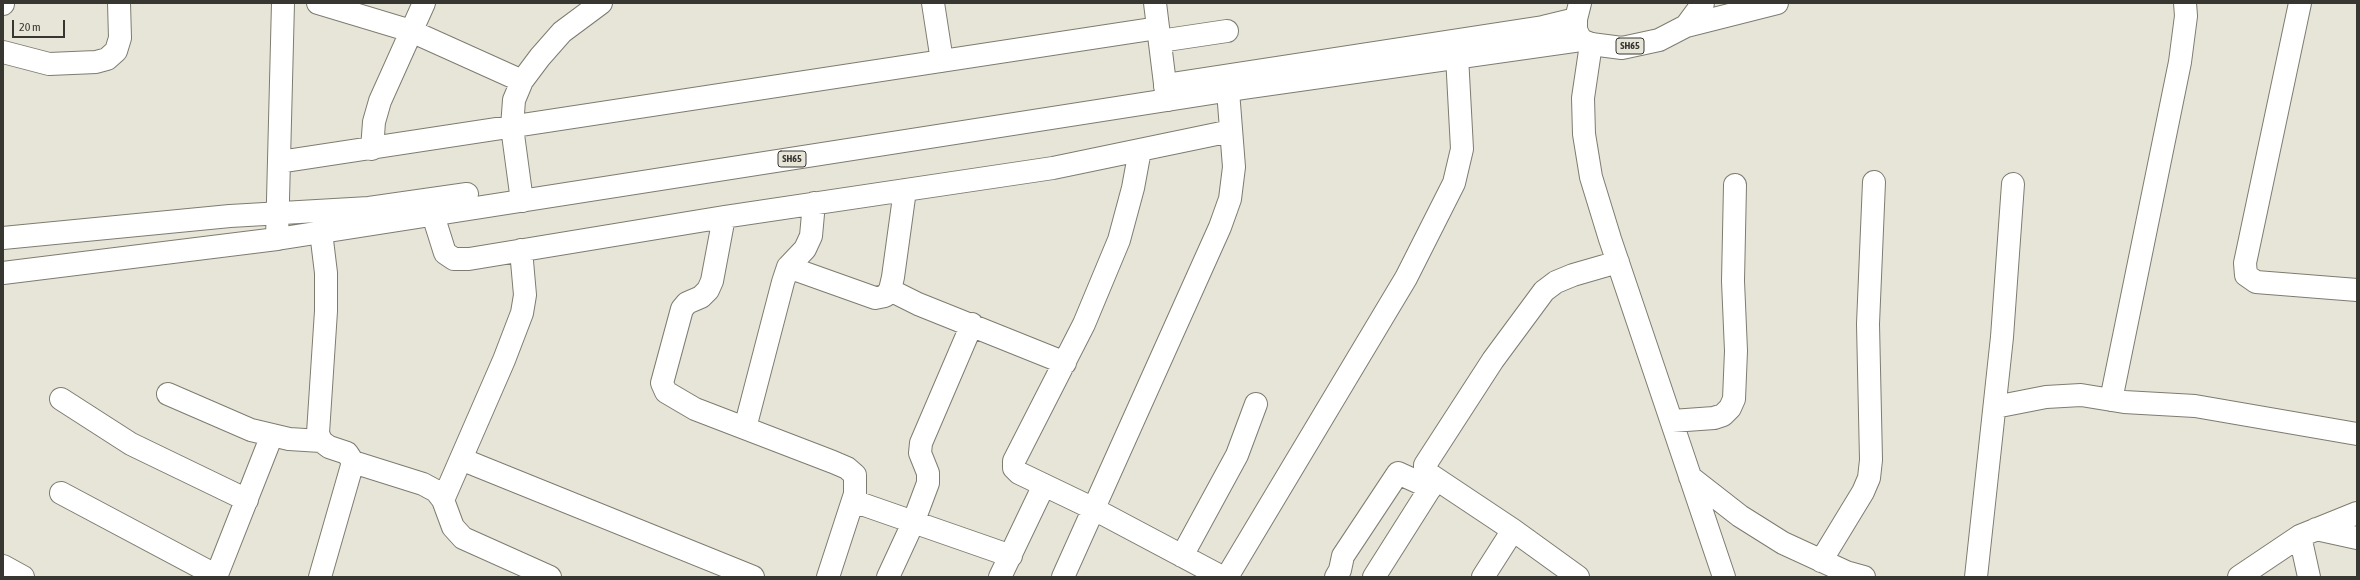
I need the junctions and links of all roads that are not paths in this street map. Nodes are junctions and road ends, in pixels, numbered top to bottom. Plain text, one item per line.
1 (120, 3) edge
2 (283, 3) edge
3 (318, 3) edge
4 (424, 3) edge
5 (601, 3) edge
6 (933, 3) edge
7 (1155, 3) edge
8 (1703, 3) edge
9 (1777, 3) edge
10 (2185, 3) edge
11 (2300, 3) edge
12 (1578, 11) edge
13 (1686, 26) junction
14 (1227, 31) dead end
15 (411, 32) junction
16 (1159, 34) junction
17 (1586, 42) junction
18 (3, 52) edge
19 (1457, 56) junction
20 (942, 61) junction
21 (522, 81) junction
22 (1228, 91) junction
23 (1166, 92) junction
24 (512, 127) junction
25 (1231, 131) junction
26 (372, 149) junction
27 (1140, 150) junction
28 (279, 162) junction
29 (1874, 182) dead end
30 (2013, 184) dead end
31 (1735, 185) dead end
32 (905, 190) junction
33 (521, 194) junction
34 (814, 203) junction
35 (278, 214) junction
36 (433, 214) junction
37 (724, 217) junction
38 (321, 232) junction
39 (3, 238) edge
40 (277, 239) junction
41 (521, 250) junction
42 (1618, 262) junction
43 (788, 267) junction
44 (3, 273) edge
45 (890, 290) junction
46 (2357, 290) edge
47 (972, 324) junction
48 (1065, 363) junction
49 (168, 394) dead end
50 (61, 399) dead end
51 (2111, 400) junction
52 (1256, 404) dead end
53 (1995, 407) junction
54 (1672, 421) junction
55 (745, 428) junction
56 (2357, 434) edge
57 (272, 435) junction
58 (321, 441) junction
59 (461, 459) junction
60 (354, 462) junction
61 (1690, 476) junction
62 (1433, 484) junction
63 (1044, 485) junction
64 (61, 493) dead end
65 (246, 500) junction
66 (443, 500) junction
67 (853, 501) junction
68 (1092, 508) junction
69 (2357, 513) edge
70 (913, 523) junction
71 (1513, 530) junction
72 (2308, 532) junction
73 (2357, 538) edge
74 (1011, 556) junction
75 (1182, 556) junction
76 (1821, 561) junction
77 (3, 566) edge
78 (216, 576) edge
79 (23, 577) edge
80 (320, 577) edge
81 (550, 577) edge
82 (753, 577) edge
83 (828, 577) edge
84 (888, 577) edge
85 (1000, 577) edge
86 (1063, 577) edge
87 (1222, 577) edge
88 (1227, 577) edge
89 (1336, 577) edge
90 (1374, 577) edge
91 (1484, 577) edge
92 (1578, 577) edge
93 (1724, 577) edge
94 (1864, 577) edge
95 (1976, 577) edge
96 (2239, 577) edge
97 (2309, 577) edge

1 - 18 street
2 - 28 street
3 - 15 street
4 - 15 street
5 - 21 street
6 - 20 street
7 - 16 street
8 - 13 street, SH65
9 - 13 street
10 - 51 street
11 - 46 street
12 - 17 street, SH65
12 - 23 street, SH65
13 - 17 street, SH65
14 - 16 street
15 - 21 street
15 - 26 street
16 - 20 street
16 - 23 street
17 - 19 street, SH65
17 - 42 street
19 - 22 street, SH65
19 - 88 street
20 - 24 street
21 - 24 street
22 - 23 street, SH65
22 - 25 street
23 - 33 street, SH65
24 - 26 street
24 - 33 street
25 - 27 street
25 - 68 street
26 - 28 street
27 - 32 street
27 - 48 street
28 - 35 street
29 - 76 street
30 - 53 street
31 - 54 street
32 - 34 street
32 - 45 street
33 - 35 street, SH65
33 - 36 street, SH65
34 - 37 street
34 - 43 street
35 - 39 street, SH65
35 - 40 street
36 - 38 street, SH65
36 - 41 street
37 - 41 street
37 - 55 street
38 - 40 street, SH65
38 - 58 street
40 - 44 street, SH65
41 - 59 street
42 - 54 street
42 - 62 street
43 - 45 street
43 - 55 street
45 - 47 street
47 - 48 street
47 - 70 street
48 - 63 street
49 - 57 street
50 - 65 street
51 - 53 street
51 - 56 street
52 - 75 street
53 - 95 street
54 - 61 street
55 - 67 street
57 - 58 street
57 - 65 street
58 - 60 street
59 - 66 street
59 - 82 street
60 - 66 street
60 - 80 street
61 - 76 street
61 - 93 street
62 - 71 street
62 - 89 street
62 - 90 street
63 - 68 street
63 - 74 street
64 - 78 street
65 - 78 street
66 - 81 street
67 - 70 street
67 - 83 street
68 - 75 street
68 - 86 street
69 - 72 street
70 - 74 street
70 - 84 street
71 - 91 street
71 - 92 street
72 - 73 street
72 - 96 street
72 - 97 street
74 - 85 street
75 - 87 street
76 - 94 street
77 - 79 street

